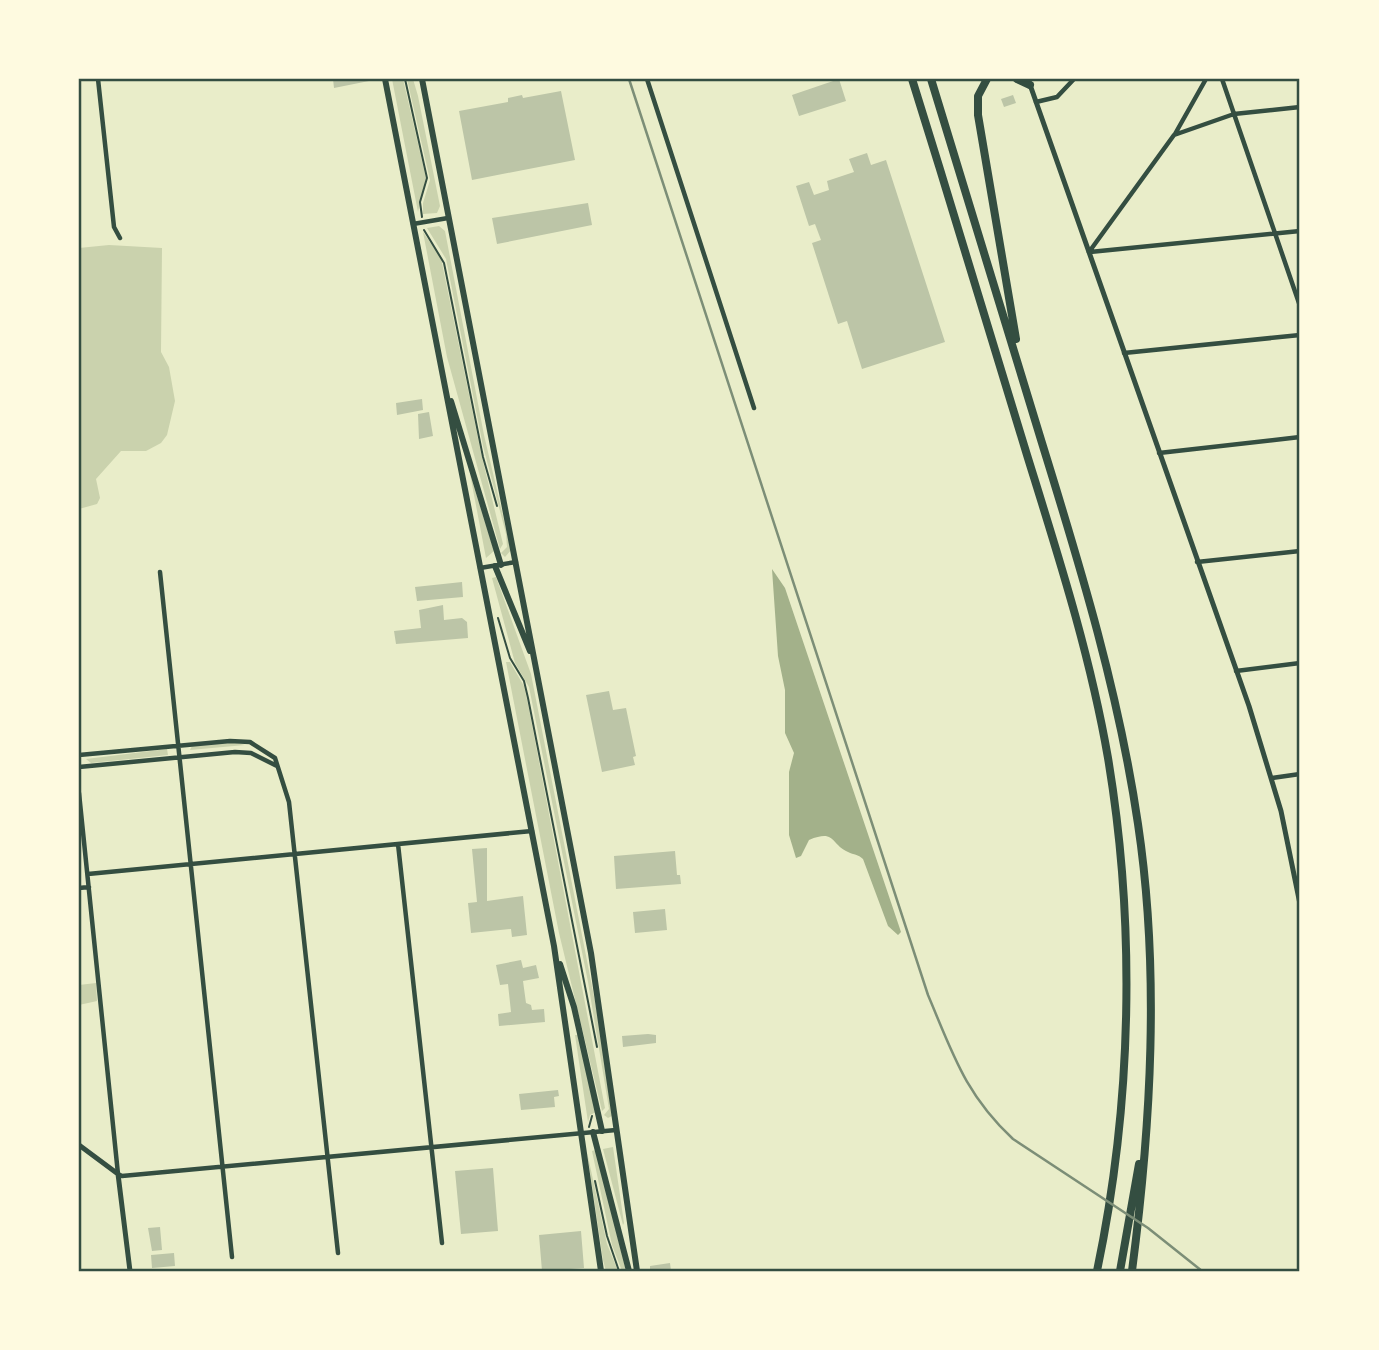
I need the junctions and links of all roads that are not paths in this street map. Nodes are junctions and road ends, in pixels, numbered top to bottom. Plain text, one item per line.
1 (98, 79) edge
2 (385, 79) edge
3 (419, 79) edge
4 (647, 79) edge
5 (912, 79) edge
6 (931, 79) edge
7 (988, 79) edge
8 (1017, 79) edge
9 (1074, 79) edge
10 (1206, 79) edge
11 (1222, 79) edge
12 (1029, 82) edge
13 (1036, 102) junction
14 (1300, 107) edge
15 (1234, 114) junction
16 (1174, 135) junction
17 (448, 218) junction
18 (413, 224) junction
19 (1300, 231) edge
20 (1275, 233) junction
21 (120, 238) dead end
22 (1089, 253) junction
23 (1300, 306) edge
24 (1300, 335) edge
25 (1124, 353) junction
26 (444, 382) junction
27 (1026, 390) junction
28 (754, 408) dead end
29 (1300, 438) edge
30 (1159, 453) junction
31 (1300, 551) edge
32 (516, 562) junction
33 (1197, 562) junction
34 (498, 565) junction
35 (480, 568) junction
36 (160, 572) dead end
37 (534, 659) junction
38 (1300, 663) edge
39 (1236, 671) junction
40 (257, 745) junction
41 (178, 746) junction
42 (251, 753) junction
43 (79, 755) edge
44 (179, 757) junction
45 (79, 767) edge
46 (278, 767) junction
47 (1300, 774) edge
48 (1272, 778) junction
49 (79, 793) edge
50 (532, 831) junction
51 (398, 844) junction
52 (294, 855) junction
53 (191, 865) junction
54 (88, 874) junction
55 (1298, 881) edge
56 (89, 887) junction
57 (79, 888) edge
58 (1300, 904) edge
59 (554, 946) junction
60 (616, 1130) junction
61 (602, 1131) junction
62 (593, 1132) junction
63 (582, 1133) junction
64 (79, 1145) edge
65 (432, 1148) junction
66 (327, 1158) junction
67 (223, 1168) junction
68 (118, 1174) junction
69 (1138, 1191) junction
70 (442, 1244) dead end
71 (338, 1253) dead end
72 (233, 1257) dead end
73 (130, 1271) edge
74 (601, 1271) edge
75 (628, 1271) edge
76 (637, 1271) edge
77 (1097, 1271) edge
78 (1120, 1271) edge
79 (1132, 1271) edge

1 - 21 street
2 - 18 main road
3 - 17 main road
4 - 28 street
5 - 77 highway
6 - 27 highway
7 - 27 highway
8 - 12 highway
9 - 13 street
10 - 16 street
11 - 15 street
12 - 13 street
13 - 22 street
14 - 15 street
15 - 16 street
15 - 20 street
16 - 22 street
17 - 18 street
17 - 32 main road
18 - 26 main road
19 - 20 street
20 - 22 street
20 - 23 street
22 - 25 street
24 - 25 street
25 - 30 street
26 - 34 main road
26 - 35 main road
27 - 69 highway
29 - 30 street
30 - 33 street
31 - 33 street
32 - 34 street
32 - 37 main road
33 - 39 street
34 - 35 street
34 - 37 main road
35 - 50 main road
36 - 41 street
37 - 60 main road
38 - 39 street
39 - 48 street
40 - 41 street
40 - 42 street
40 - 46 street
41 - 43 street
41 - 44 street
42 - 44 street
42 - 46 street
44 - 45 street
44 - 53 street
46 - 52 street
47 - 48 street
48 - 55 street
49 - 54 street
50 - 51 street
50 - 59 main road
51 - 52 street
51 - 65 street
52 - 53 street
52 - 66 street
53 - 54 street
53 - 67 street
54 - 56 street
55 - 58 street
56 - 57 street
56 - 68 street
59 - 61 main road
59 - 63 main road
60 - 61 street
60 - 76 main road
61 - 62 street
62 - 63 street
62 - 75 main road
63 - 65 street
63 - 74 main road
64 - 68 street
65 - 66 street
65 - 70 street
66 - 67 street
66 - 71 street
67 - 68 street
67 - 72 street
68 - 73 street
69 - 78 highway
69 - 79 highway

